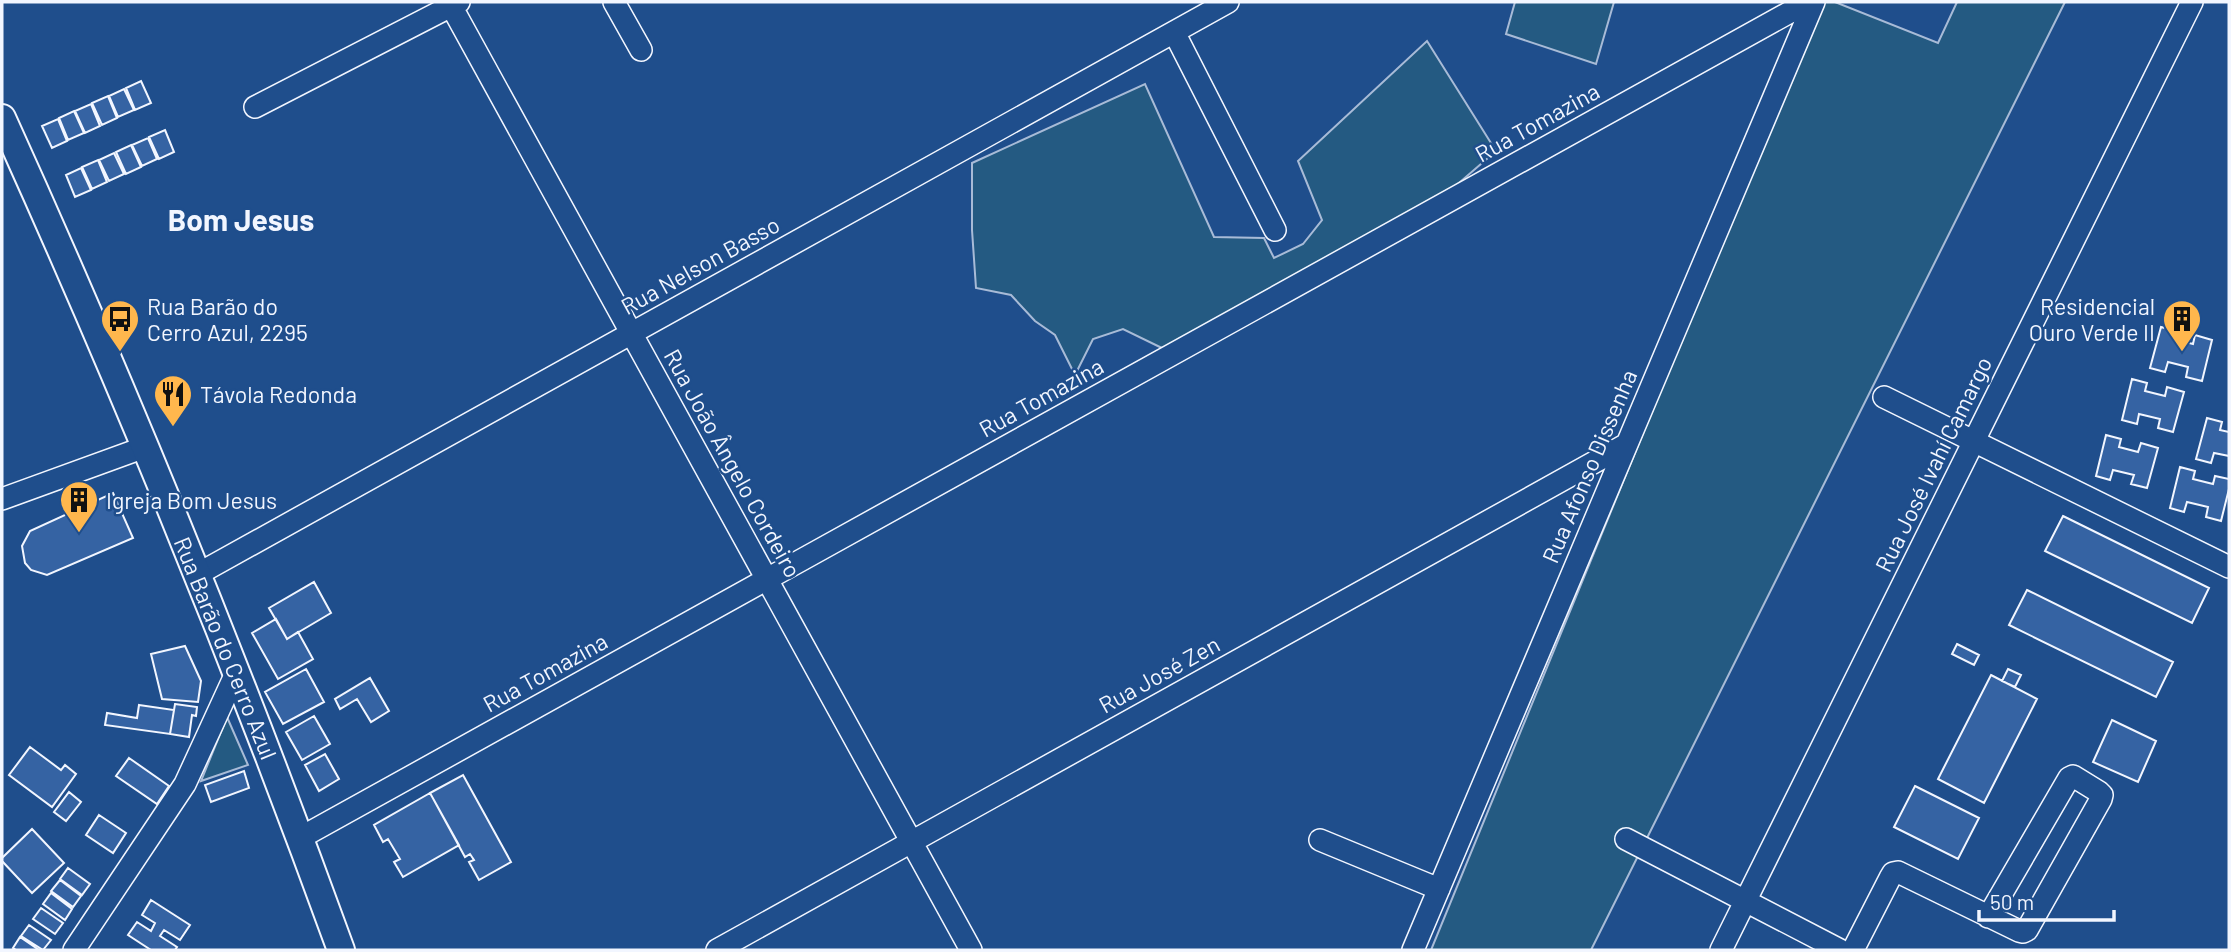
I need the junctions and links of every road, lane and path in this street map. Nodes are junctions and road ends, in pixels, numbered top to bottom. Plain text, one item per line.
1 (614, 2) edge
2 (1228, 2) edge
3 (1808, 2) edge
4 (1814, 2) edge
5 (2192, 2) edge
6 (453, 3) edge
7 (1174, 32) junction
8 (641, 50) dead end
9 (255, 107) dead end
10 (2, 118) edge
11 (1275, 230) dead end
12 (631, 333) junction
13 (1884, 397) dead end
14 (1974, 441) junction
15 (1627, 444) junction
16 (145, 447) junction
17 (2, 499) edge
18 (2229, 567) edge
19 (198, 574) junction
20 (766, 579) junction
21 (237, 671) junction
22 (300, 838) junction
23 (1320, 839) dead end
24 (1626, 839) dead end
25 (911, 842) junction
26 (1439, 889) junction
27 (1745, 901) junction
28 (1988, 917) junction
29 (74, 950) edge
30 (341, 950) edge
31 (717, 950) edge
32 (971, 950) edge
33 (1413, 950) edge
34 (1721, 950) edge
35 (1840, 950) edge
36 (1853, 950) edge

1 - 8 street
2 - 7 street, Rua Nelson Basso
3 - 20 street, Rua Tomazina
4 - 15 street, Rua Afonso Dissenha
5 - 14 street, Rua José Ivahí Camargo
6 - 9 street
6 - 12 street, Rua João Ângelo Cordeiro
7 - 11 street
7 - 12 street, Rua Nelson Basso
10 - 16 main road, Rua Barão do Cerro Azul
12 - 19 street, Rua Nelson Basso
12 - 20 street, Rua João Ângelo Cordeiro
13 - 14 street
14 - 18 street
14 - 27 street, Rua José Ivahí Camargo
15 - 25 street, Rua José Zen
15 - 26 street, Rua Afonso Dissenha
16 - 17 street
16 - 19 main road, Rua Barão do Cerro Azul
19 - 21 main road, Rua Barão do Cerro Azul
20 - 22 street, Rua Tomazina
20 - 25 street, Rua João Ângelo Cordeiro
21 - 22 main road, Rua Barão do Cerro Azul
21 - 29 street
22 - 30 main road, Rua Barão do Cerro Azul
23 - 26 street
24 - 27 street
25 - 31 street, Rua José Zen
25 - 32 street, Rua João Ângelo Cordeiro
26 - 33 street, Rua Afonso Dissenha
27 - 34 street, Rua José Ivahí Camargo
27 - 35 street
28 - 28 street
28 - 36 street

